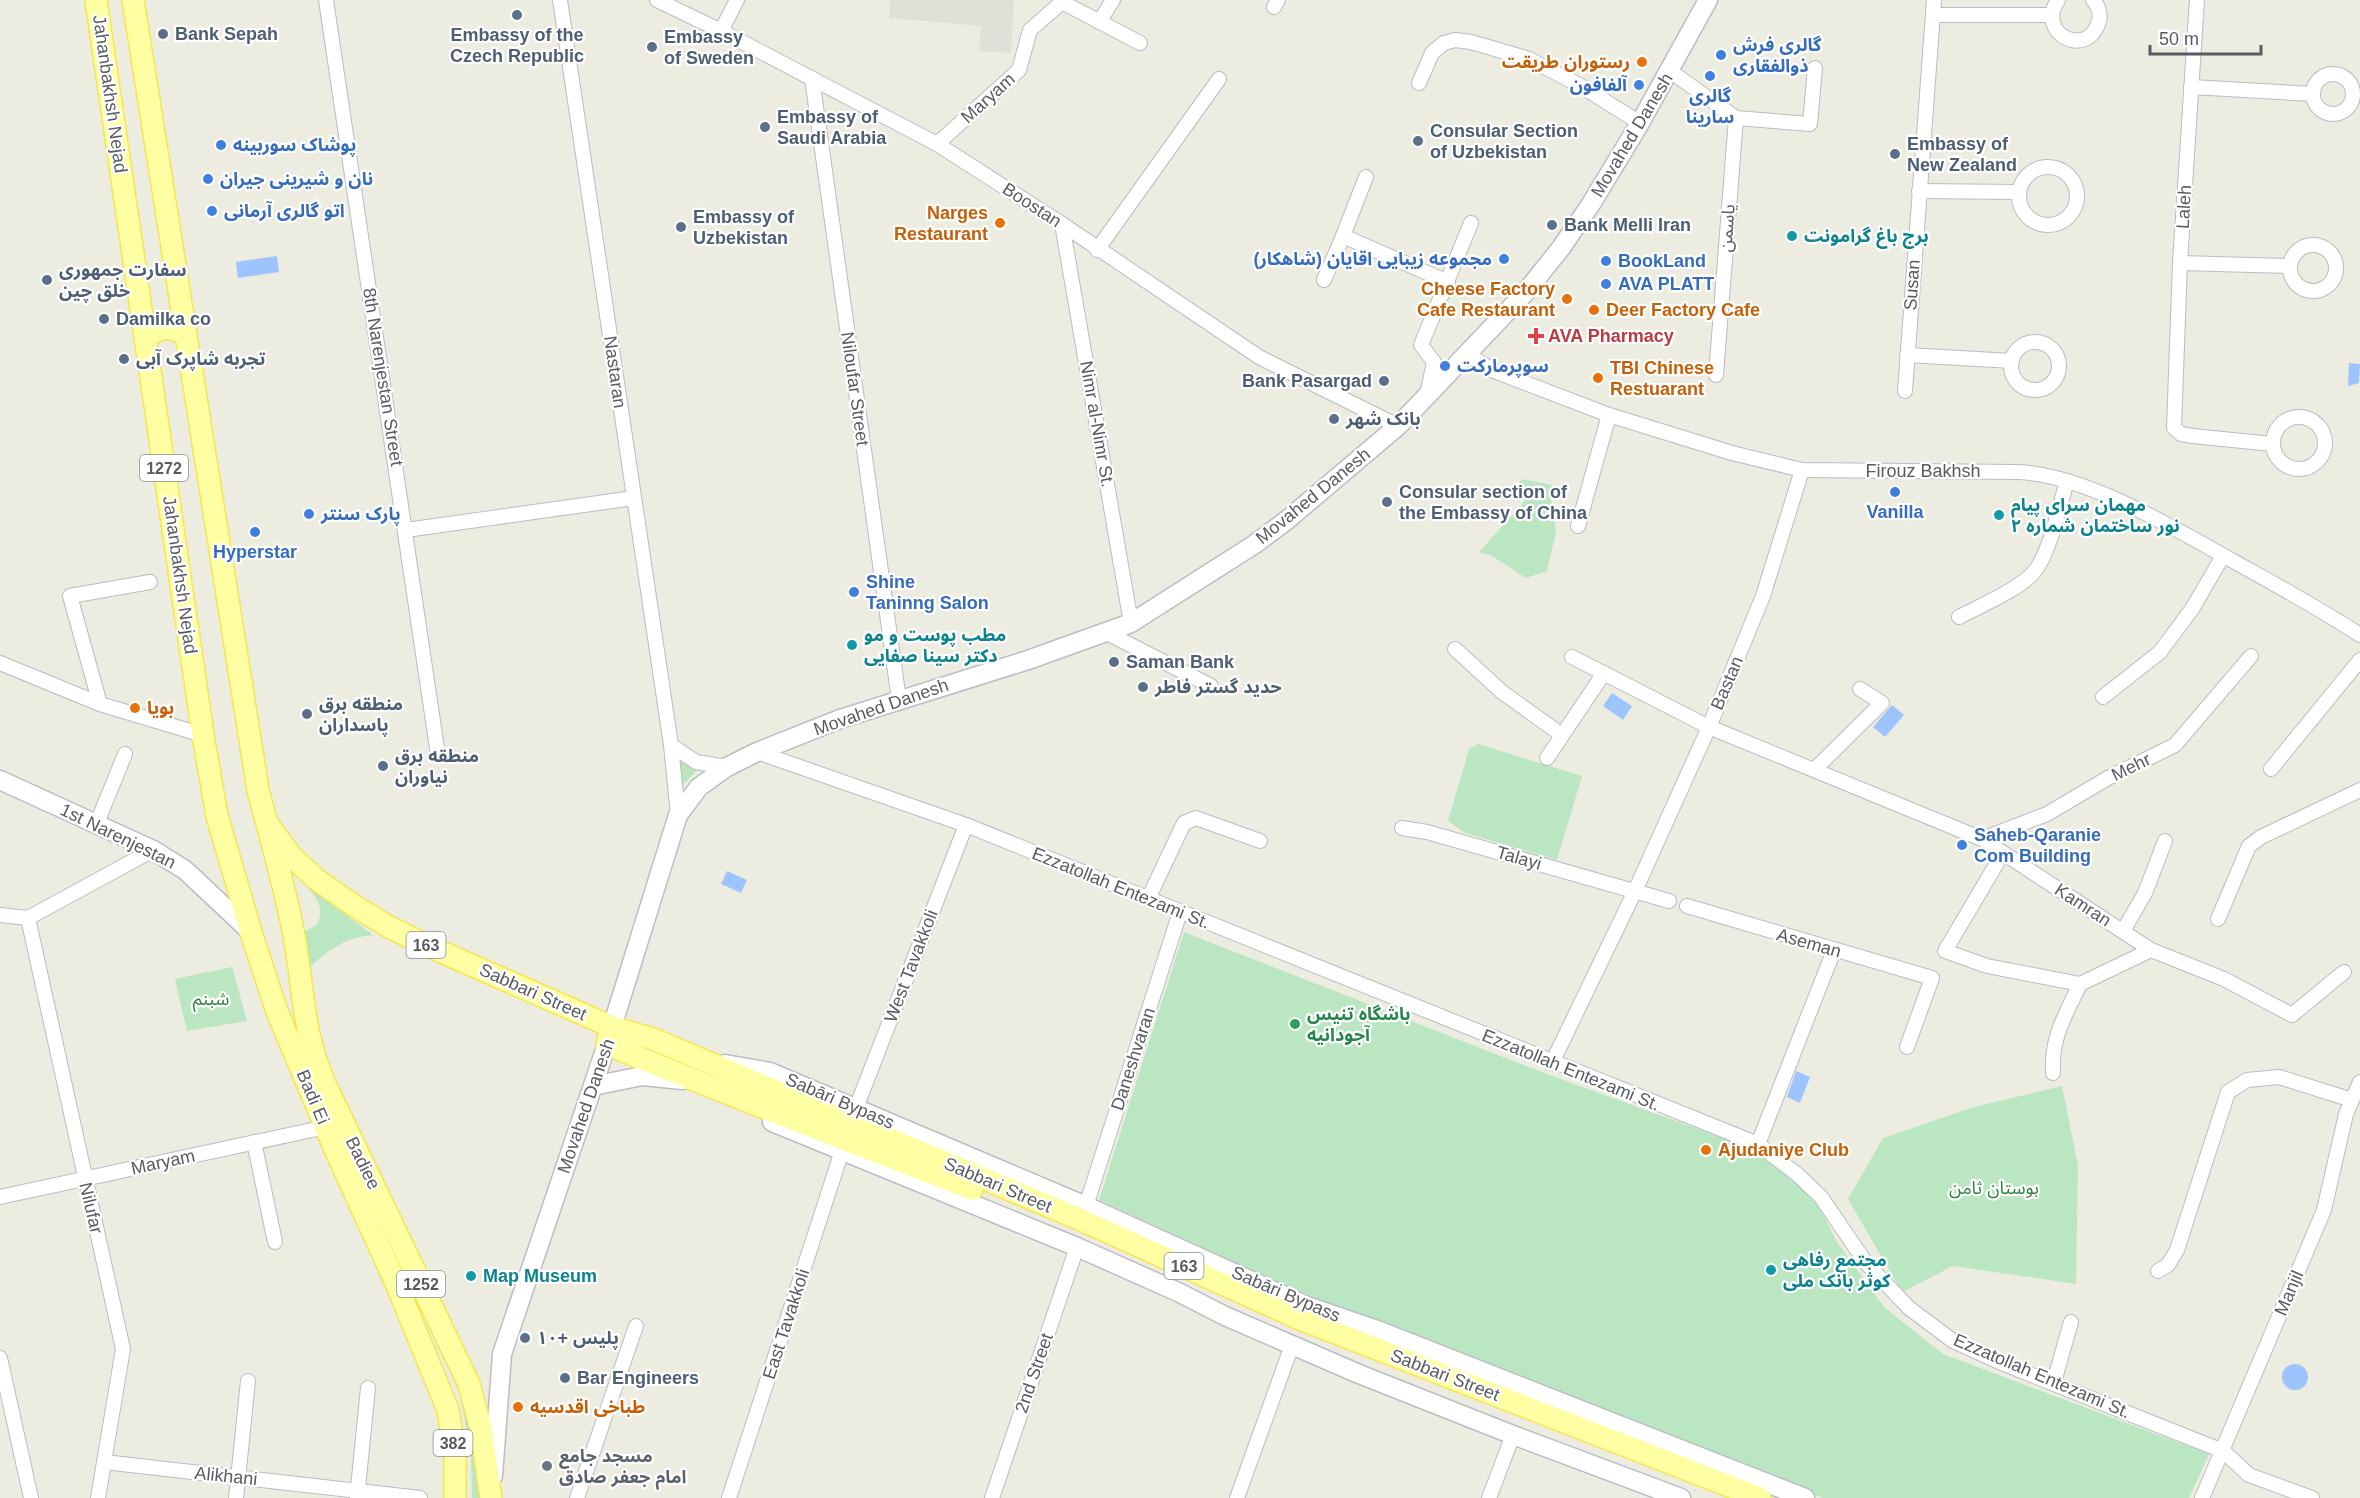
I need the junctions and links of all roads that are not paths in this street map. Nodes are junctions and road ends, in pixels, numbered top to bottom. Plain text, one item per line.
1 (96, 0) edge
2 (133, 0) edge
3 (326, 0) edge
4 (560, 0) edge
5 (657, 0) edge
6 (737, 0) edge
7 (1113, 0) edge
8 (1708, 0) edge
9 (1934, 0) edge
10 (2058, 0) edge
11 (2093, 0) edge
12 (2198, 0) edge
13 (1933, 15) junction
14 (2051, 15) junction
15 (1099, 22) junction
16 (721, 31) junction
17 (1140, 43) dead end
18 (1815, 68) dead end
19 (1670, 71) junction
20 (812, 78) junction
21 (1219, 79) dead end
22 (1419, 83) dead end
23 (2191, 87) junction
24 (2312, 94) dead end
25 (1736, 118) junction
26 (1640, 123) junction
27 (937, 144) junction
28 (1366, 177) dead end
29 (1919, 190) junction
30 (2018, 192) junction
31 (1471, 223) dead end
32 (1062, 224) junction
33 (1343, 236) junction
34 (1097, 250) junction
35 (2180, 263) junction
36 (2290, 266) dead end
37 (1324, 280) dead end
38 (1448, 282) junction
39 (186, 335) junction
40 (145, 339) junction
41 (1467, 354) junction
42 (1907, 355) junction
43 (2012, 361) dead end
44 (1716, 375) dead end
45 (1905, 391) dead end
46 (1427, 395) junction
47 (1609, 415) junction
48 (1398, 426) junction
49 (2272, 444) dead end
50 (1802, 470) junction
51 (2067, 481) junction
52 (634, 498) junction
53 (1578, 526) dead end
54 (406, 530) junction
55 (2223, 556) junction
56 (150, 582) dead end
57 (1959, 617) dead end
58 (1131, 623) junction
59 (1107, 633) junction
60 (2360, 635) edge
61 (1455, 649) dead end
62 (2251, 656) dead end
63 (1572, 657) dead end
64 (2360, 660) edge
65 (0, 663) edge
66 (1604, 673) junction
67 (1211, 686) dead end
68 (1860, 689) dead end
69 (2103, 697) dead end
70 (899, 700) junction
71 (100, 704) junction
72 (1709, 727) junction
73 (203, 735) junction
74 (1562, 735) junction
75 (671, 745) junction
76 (757, 753) junction
77 (125, 754) dead end
78 (438, 755) dead end
79 (1547, 758) dead end
80 (727, 767) junction
81 (1815, 769) junction
82 (2271, 769) dead end
83 (0, 782) edge
84 (2360, 790) edge
85 (678, 815) junction
86 (97, 823) junction
87 (267, 823) junction
88 (966, 825) junction
89 (1402, 828) dead end
90 (1982, 839) junction
91 (1260, 841) dead end
92 (2165, 841) dead end
93 (153, 850) junction
94 (2003, 853) junction
95 (1635, 891) junction
96 (1148, 899) junction
97 (1669, 901) dead end
98 (1687, 906) dead end
99 (1179, 912) junction
100 (0, 915) edge
101 (28, 918) junction
102 (2218, 918) dead end
103 (2123, 931) junction
104 (251, 932) junction
105 (1834, 950) junction
106 (2151, 950) junction
107 (2344, 972) dead end
108 (2080, 984) junction
109 (610, 1035) junction
110 (1907, 1047) dead end
111 (703, 1061) junction
112 (1552, 1063) junction
113 (2053, 1073) dead end
114 (695, 1081) junction
115 (2360, 1082) edge
116 (593, 1086) junction
117 (2352, 1100) junction
118 (856, 1108) junction
119 (326, 1126) junction
120 (254, 1142) junction
121 (1758, 1144) junction
122 (842, 1151) junction
123 (84, 1178) junction
124 (0, 1197) edge
125 (1086, 1206) junction
126 (275, 1242) dead end
127 (1077, 1247) junction
128 (2158, 1271) dead end
129 (2071, 1322) dead end
130 (636, 1326) dead end
131 (1292, 1345) junction
132 (0, 1358) edge
133 (248, 1381) dead end
134 (2054, 1382) junction
135 (368, 1388) dead end
136 (441, 1390) joint
137 (1513, 1435) junction
138 (2223, 1451) junction
139 (104, 1462) junction
140 (238, 1478) junction
141 (357, 1495) edge
142 (492, 1496) edge
143 (31, 1498) edge
144 (99, 1498) edge
145 (236, 1498) edge
146 (420, 1498) edge
147 (455, 1498) edge
148 (577, 1498) edge
149 (729, 1498) edge
150 (992, 1498) edge
151 (1237, 1498) edge
152 (1489, 1498) edge
153 (1681, 1498) edge
154 (1724, 1498) edge
155 (1760, 1498) edge
156 (1805, 1498) edge
157 (2202, 1498) edge
158 (2312, 1498) edge

1 - 40 main road, Jahanbakhsh Nejad / 1272
2 - 39 main road, Jahanbakhsh Nejad / 1272
3 - 54 street, 8th Narenjestan Street
4 - 52 street, Nastaran
5 - 16 street, Boostan
6 - 16 street
7 - 15 street
8 - 19 main road, Movahed Danesh / 382
9 - 13 street, Susan
10 - 14 street
11 - 14 street
12 - 23 street, Laleh
13 - 14 street
13 - 29 street, Susan
15 - 17 street, Maryam
15 - 27 street, Maryam
16 - 20 street, Boostan
18 - 25 street
19 - 25 street
19 - 26 main road, Movahed Danesh / 382
20 - 27 street, Boostan
20 - 70 street, Niloufar Street
21 - 34 street
22 - 26 street
23 - 24 street
23 - 35 street, Laleh
25 - 44 street, یاسمن
26 - 41 main road, Movahed Danesh / 382
27 - 32 street, Boostan
28 - 33 street
29 - 30 street
29 - 42 street, Susan
30 - 30 street
31 - 38 street
32 - 34 street, Boostan
32 - 58 street, Nimr al-Nimr St.
33 - 37 street
33 - 38 street
34 - 48 street, Boostan
35 - 36 street
35 - 49 street, Laleh
38 - 46 street
39 - 40 main road
39 - 87 main road, Jahanbakhsh Nejad / 1272
40 - 73 main road, Jahanbakhsh Nejad / 1272
41 - 46 main road, Movahed Danesh / 382
41 - 47 street, Firouz Bakhsh
42 - 43 street
42 - 45 street, Susan
46 - 48 main road, Movahed Danesh / 382
47 - 50 street, Firouz Bakhsh
47 - 53 street
48 - 58 main road, Movahed Danesh / 382
50 - 51 street, Firouz Bakhsh
50 - 72 street, Bastan
51 - 55 street, Firouz Bakhsh
51 - 57 street
52 - 54 street
52 - 75 street, Nastaran
54 - 78 street, 8th Narenjestan Street
55 - 60 street, Firouz Bakhsh
55 - 69 street
56 - 71 street
58 - 59 main road, Movahed Danesh / 382
59 - 67 street
59 - 70 main road, Movahed Danesh / 382
61 - 74 street
62 - 90 street, Mehr
63 - 66 street, Kamran
64 - 82 street
65 - 71 street
66 - 72 street, Kamran
66 - 74 street
68 - 81 street
70 - 76 main road, Movahed Danesh / 382
71 - 73 street
72 - 81 street, Kamran
72 - 95 street, Bastan
73 - 104 main road, Jahanbakhsh Nejad / 1272
74 - 79 street
75 - 80 street
75 - 85 street, Nastaran
76 - 80 main road, Movahed Danesh / 382
76 - 88 street, Ezzatollah Entezami St.
77 - 86 street
80 - 85 main road, Movahed Danesh / 382
81 - 90 street, Kamran
83 - 86 main road, 1st Narenjestan
84 - 102 street
85 - 109 main road, Movahed Danesh / 382
86 - 93 main road, 1st Narenjestan
87 - 109 main road, Sabbari Street / 163
87 - 142 main road, Badiee / 1252
88 - 96 street, Ezzatollah Entezami St.
88 - 118 street, West Tavakkoli
89 - 95 street, Talayi
90 - 94 street, Kamran
91 - 96 street
92 - 103 street
93 - 101 street
93 - 104 main road, 1st Narenjestan
94 - 103 street, Kamran
94 - 108 street
95 - 97 street
95 - 112 street, Bastan
96 - 99 street, Ezzatollah Entezami St.
98 - 105 street, Aseman
99 - 112 street, Ezzatollah Entezami St.
99 - 125 street, Daneshvaran
100 - 101 street
101 - 123 street, Nilufar
103 - 106 street, Kamran
104 - 119 main road, Badi Ei / 1252
105 - 110 street, Aseman
105 - 121 street
106 - 107 street, Kamran
106 - 108 street
108 - 113 street
109 - 111 main road, Sabbari Street / 163
109 - 114 main road, Sabbari Street / 163
109 - 116 main road, Movahed Danesh / 382
111 - 118 main road, Sabāri Bypass
111 - 155 main road, Sabbari Street / 163
112 - 121 street, Ezzatollah Entezami St.
114 - 116 main road
114 - 122 main road
114 - 154 main road, Sabbari Street / 163
115 - 117 street, Manjil
116 - 142 main road, Movahed Danesh / 382
117 - 128 street
117 - 138 street, Manjil
118 - 125 main road, Sabāri Bypass
119 - 120 street, Maryam
119 - 136 main road, Badi Ei / 1252
120 - 123 street, Maryam
120 - 126 street
121 - 134 street, Ezzatollah Entezami St.
122 - 127 main road
122 - 149 street, East Tavakkoli
123 - 124 street, Maryam
123 - 139 street, Nilufar
125 - 156 main road, Sabāri Bypass
127 - 131 main road
127 - 150 street, 2nd Street
129 - 134 street
130 - 148 street
131 - 137 main road
131 - 151 street
132 - 143 street
133 - 140 street
134 - 138 street, Ezzatollah Entezami St.
135 - 141 street
136 - 147 main road, 382
137 - 152 street
137 - 153 main road
138 - 157 street, Manjil
138 - 158 street, Ezzatollah Entezami St.
139 - 140 street, Alikhani
139 - 144 street, Nilufar
140 - 141 street, Alikhani
140 - 145 street
141 - 146 street, Alikhani

